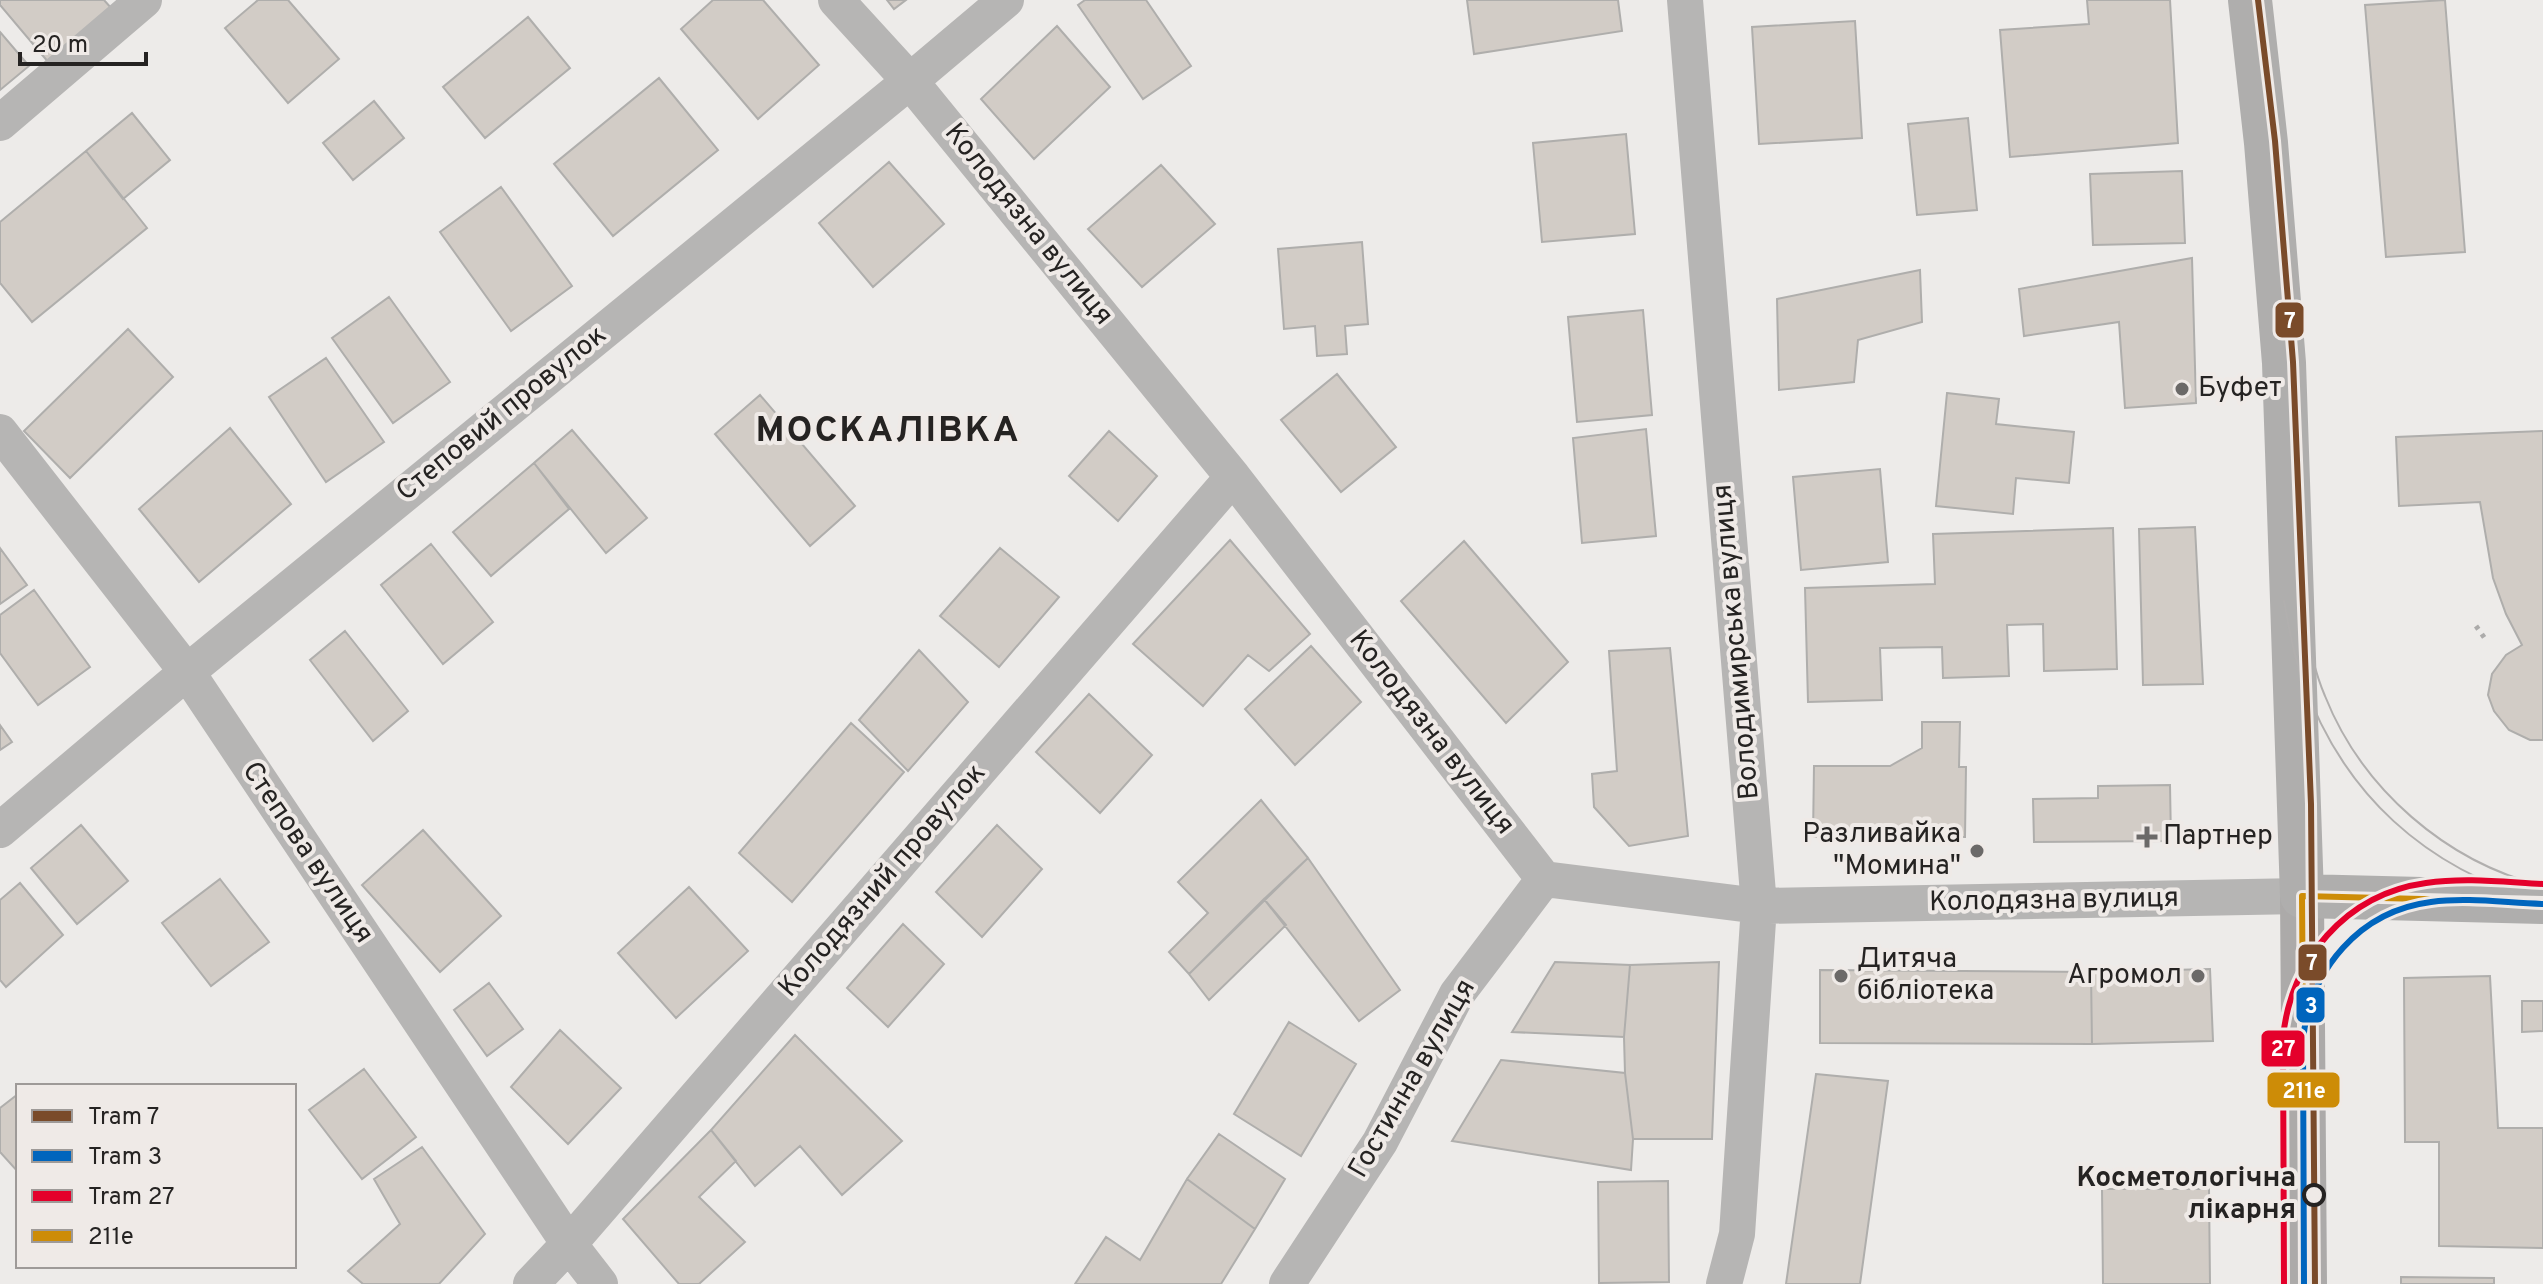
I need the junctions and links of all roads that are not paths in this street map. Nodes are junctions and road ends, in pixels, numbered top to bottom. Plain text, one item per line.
1 (144, 0) edge
2 (836, 0) edge
3 (1006, 0) edge
4 (1685, 0) edge
5 (2250, 0) edge
6 (910, 81) junction
7 (0, 123) edge
8 (0, 432) edge
9 (1233, 477) junction
10 (187, 672) junction
11 (0, 830) edge
12 (1544, 879) junction
13 (2302, 896) junction
14 (2543, 902) edge
15 (1759, 906) junction
16 (569, 1244) junction
17 (531, 1284) edge
18 (600, 1284) edge
19 (1287, 1284) edge
20 (1724, 1284) edge
21 (2305, 1284) edge

1 - 7 street
2 - 6 street, Колодязна вулиця
3 - 6 street, Степовий провулок
4 - 15 street, Володимирська вулиця
5 - 13 main road
6 - 9 street, Колодязна вулиця
6 - 10 street, Степовий провулок
8 - 10 street, Степова вулиця
9 - 12 street, Колодязна вулиця
9 - 16 street, Колодязний провулок
10 - 11 street, Степовий провулок
10 - 16 street, Степова вулиця
12 - 15 street, Колодязна вулиця
12 - 19 street, Гостинна вулиця
13 - 14 main road
13 - 15 street, Колодязна вулиця
13 - 21 street
15 - 20 street, Володимирська вулиця
16 - 17 street, Колодязний провулок
16 - 18 street, Степова вулиця

